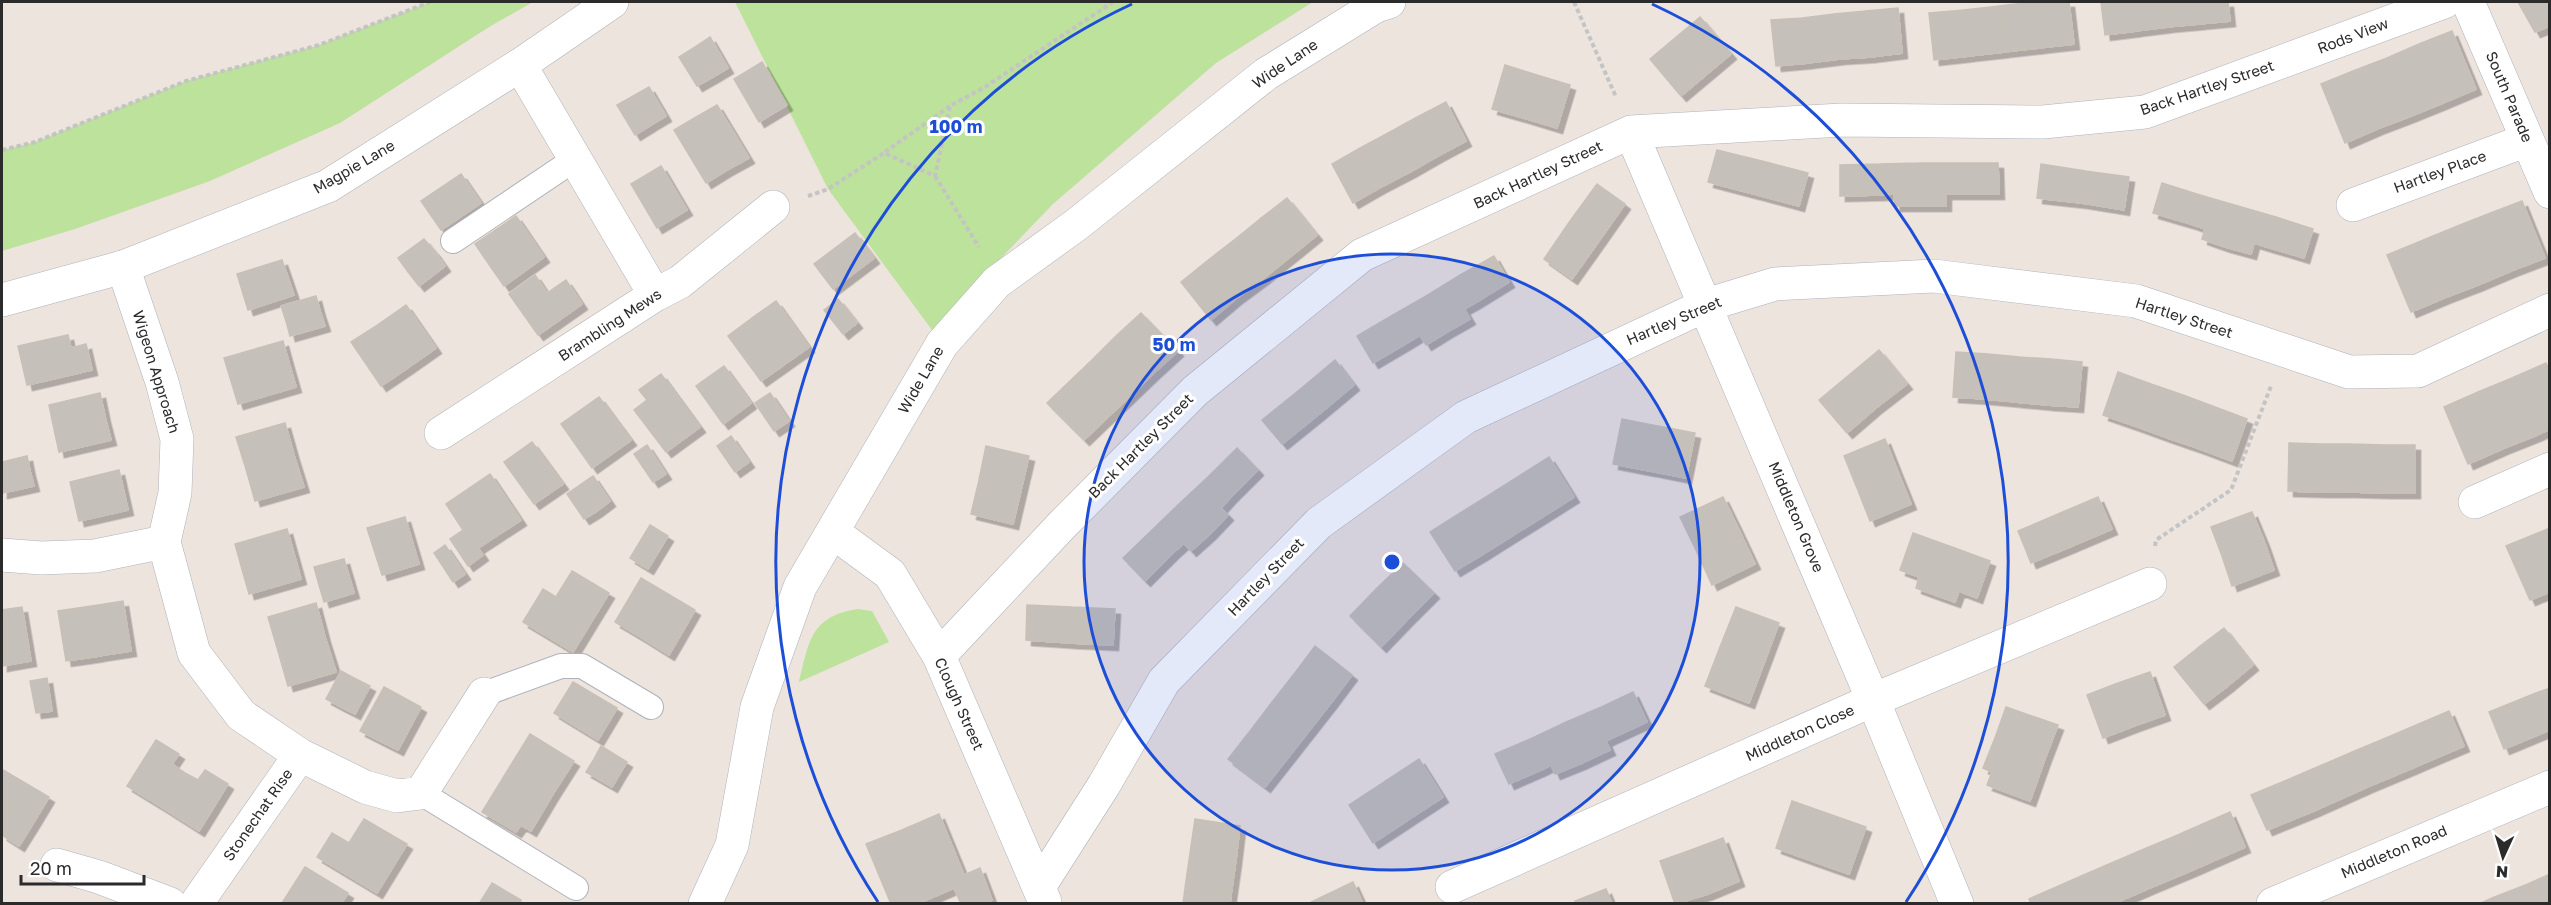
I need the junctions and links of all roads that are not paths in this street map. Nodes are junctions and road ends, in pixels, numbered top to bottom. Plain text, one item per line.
1 (612, 2) edge
2 (1389, 2) edge
3 (2444, 2) edge
4 (2468, 2) edge
5 (2295, 58) joint
6 (520, 65) junction
7 (1631, 132) junction
8 (2527, 140) junction
9 (575, 159) junction
10 (2550, 192) edge
11 (2354, 205) dead end
12 (773, 207) road end
13 (453, 241) dead end
14 (123, 267) junction
15 (655, 296) junction
16 (2, 300) edge
17 (1706, 305) junction
18 (2550, 310) edge
19 (441, 433) dead end
20 (2550, 469) edge
21 (2475, 502) dead end
22 (834, 533) junction
23 (164, 542) junction
24 (2, 555) edge
25 (2150, 584) road end
26 (939, 656) junction
27 (484, 694) joint
28 (1874, 700) junction
29 (651, 707) dead end
30 (300, 755) junction
31 (2550, 787) edge
32 (421, 793) junction
33 (57, 866) dead end
34 (1452, 887) dead end
35 (576, 888) dead end
36 (1043, 895) edge
37 (170, 903) edge
38 (196, 903) edge
39 (705, 903) edge
40 (1957, 903) edge
41 (2273, 903) edge

1 - 6 street, Magpie Lane
2 - 22 street, Wide Lane
3 - 5 street, Rods View
4 - 8 street, South Parade
5 - 7 street, Back Hartley Street
6 - 9 street
6 - 14 street, Magpie Lane
7 - 17 street, Middleton Grove
7 - 26 street, Back Hartley Street
8 - 10 street, South Parade
8 - 11 street, Hartley Place
9 - 13 lane
9 - 15 street
12 - 15 street, Brambling Mews
14 - 16 street, Magpie Lane
14 - 23 street, Wigeon Approach
15 - 19 street, Brambling Mews
17 - 18 street, Hartley Street
17 - 28 street, Middleton Grove
17 - 36 street, Hartley Street
20 - 21 street
22 - 26 street, Clough Street
22 - 39 street, Wide Lane
23 - 24 street
23 - 30 street, Wigeon Approach
25 - 28 street, Middleton Close
26 - 36 street, Clough Street
27 - 29 lane
27 - 32 street
28 - 34 street, Middleton Close
28 - 40 street, Middleton Grove
30 - 32 street, Wigeon Approach
30 - 38 street, Stonechat Rise
31 - 41 street, Middleton Road
32 - 35 lane
33 - 37 street

